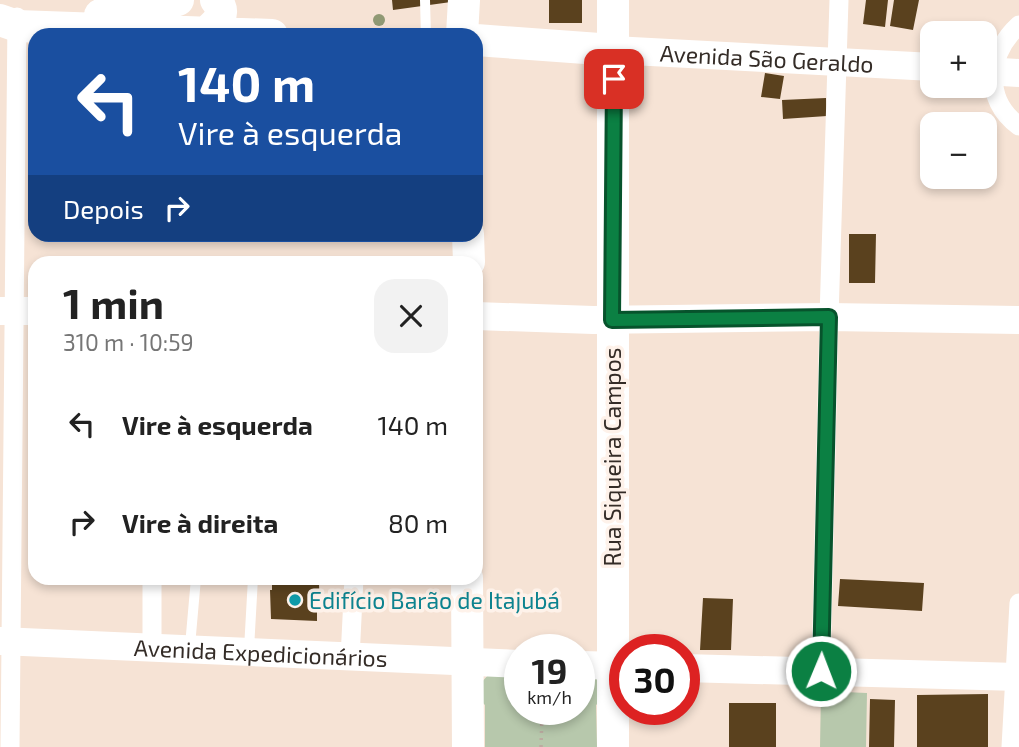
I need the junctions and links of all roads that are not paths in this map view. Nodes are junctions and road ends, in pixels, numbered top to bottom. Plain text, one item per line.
1 (178, 0) edge
2 (216, 0) edge
3 (425, 0) edge
4 (464, 0) edge
5 (613, 0) edge
6 (839, 0) edge
7 (8, 19) edge
8 (1019, 25) edge
9 (126, 28) edge
10 (211, 28) edge
11 (426, 28) edge
12 (462, 28) edge
13 (483, 41) edge
14 (613, 50) junction
15 (836, 61) junction
16 (920, 66) edge
17 (999, 72) edge
18 (1019, 126) edge
19 (17, 311) edge
20 (483, 316) edge
21 (829, 317) junction
22 (612, 320) junction
23 (1019, 320) edge
24 (152, 585) edge
25 (195, 585) edge
26 (253, 585) edge
27 (354, 585) edge
28 (467, 585) edge
29 (1019, 603) edge
30 (618, 634) edge
31 (5, 641) edge
32 (152, 648) junction
33 (190, 650) junction
34 (248, 653) junction
35 (350, 658) junction
36 (468, 663) junction
37 (504, 664) edge
38 (700, 668) edge
39 (821, 671) junction
40 (1016, 677) edge
41 (615, 725) edge
42 (9, 747) edge
43 (468, 747) edge
44 (613, 747) edge
45 (1011, 747) edge

1 - 7 main road
2 - 10 main road
3 - 11 lane
4 - 12 main road
5 - 14 main road, Rua Siqueira Campos
6 - 15 street
7 - 9 main road
7 - 19 street
8 - 17 street
13 - 14 main road, Avenida São Geraldo
14 - 15 street, Avenida São Geraldo
14 - 22 main road, Rua Siqueira Campos
15 - 16 street, Avenida São Geraldo
15 - 21 street
17 - 18 street
19 - 31 street
20 - 22 street
21 - 22 street
21 - 23 street
21 - 39 street
22 - 30 main road, Rua Siqueira Campos
24 - 32 street
25 - 33 lane
26 - 34 lane
27 - 35 street
28 - 36 main road
29 - 40 street
31 - 32 street, Avenida Expedicionários
31 - 42 street
32 - 33 street, Avenida Expedicionários
33 - 34 street, Avenida Expedicionários
34 - 35 street, Avenida Expedicionários
35 - 36 street, Avenida Expedicionários
36 - 37 street, Avenida Expedicionários
36 - 43 main road
38 - 39 street
39 - 40 street
40 - 45 street
41 - 44 main road, Rua Siqueira Campos

